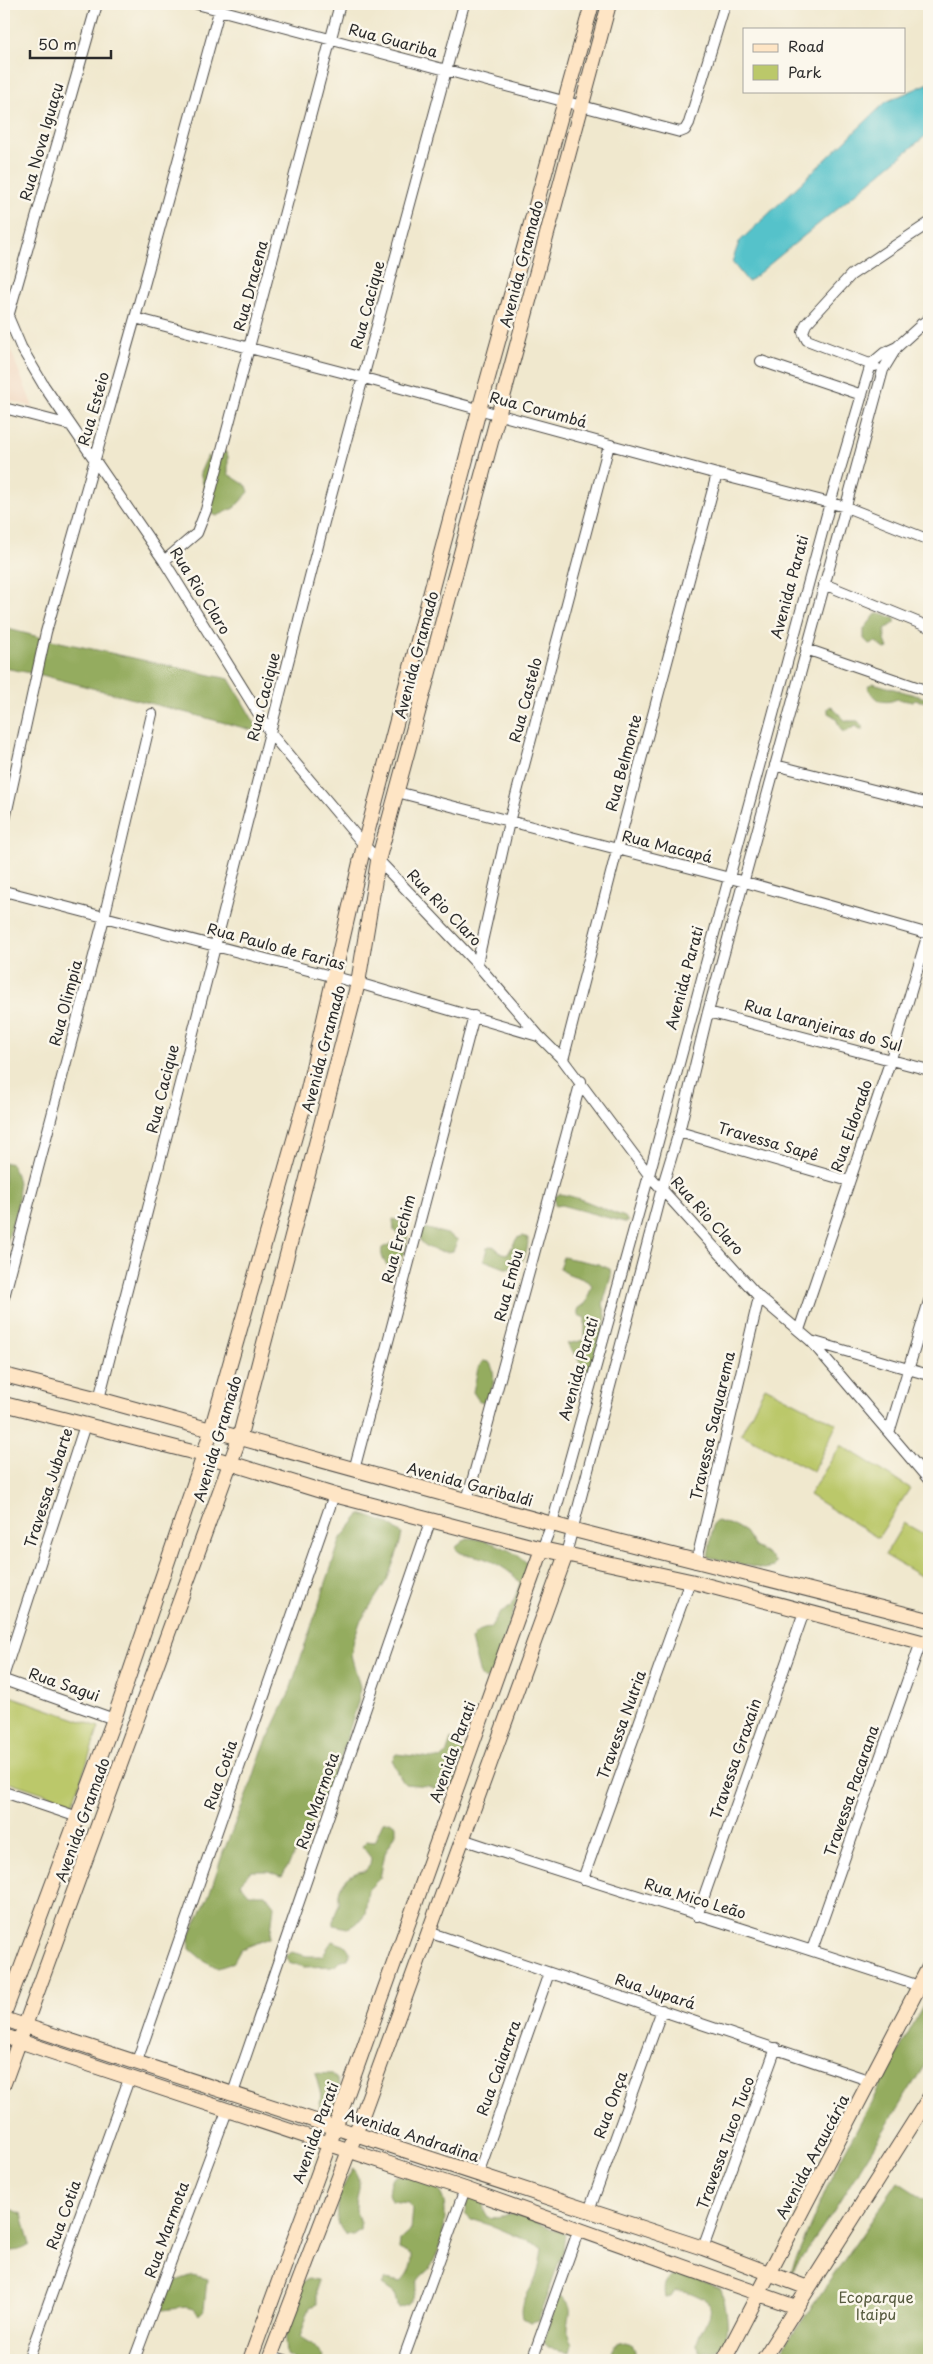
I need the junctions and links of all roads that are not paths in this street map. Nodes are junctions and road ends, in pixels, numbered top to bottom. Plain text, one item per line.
1 (97, 4) edge
2 (197, 4) edge
3 (340, 4) edge
4 (464, 4) edge
5 (592, 4) edge
6 (609, 4) edge
7 (725, 4) edge
8 (220, 7) edge
9 (331, 40) junction
10 (446, 70) junction
11 (566, 103) junction
12 (582, 105) junction
13 (929, 223) edge
14 (6, 312) edge
15 (135, 318) junction
16 (927, 324) edge
17 (897, 347) junction
18 (250, 349) junction
19 (761, 361) dead end
20 (871, 364) junction
21 (883, 370) junction
22 (364, 378) junction
23 (862, 395) junction
24 (4, 408) edge
25 (480, 410) junction
26 (498, 414) junction
27 (70, 425) junction
28 (609, 445) junction
29 (95, 461) junction
30 (716, 474) junction
31 (830, 503) junction
32 (846, 507) junction
33 (929, 540) edge
34 (164, 561) junction
35 (824, 584) junction
36 (929, 627) edge
37 (806, 649) junction
38 (922, 690) dead end
39 (152, 714) dead end
40 (271, 734) junction
41 (775, 765) junction
42 (397, 792) junction
43 (929, 804) edge
44 (509, 822) junction
45 (4, 824) edge
46 (364, 845) junction
47 (616, 850) junction
48 (378, 861) junction
49 (729, 878) junction
50 (745, 882) junction
51 (4, 891) edge
52 (104, 918) junction
53 (929, 932) edge
54 (216, 946) junction
55 (477, 964) junction
56 (335, 979) junction
57 (358, 984) junction
58 (708, 1012) junction
59 (474, 1016) junction
60 (539, 1036) junction
61 (890, 1059) junction
62 (564, 1060) junction
63 (929, 1070) edge
64 (581, 1081) junction
65 (307, 1094) junction
66 (328, 1098) junction
67 (679, 1132) junction
68 (650, 1175) junction
69 (849, 1181) junction
70 (662, 1188) junction
71 (267, 1239) junction
72 (289, 1243) junction
73 (4, 1297) edge
74 (759, 1297) junction
75 (929, 1301) edge
76 (798, 1330) junction
77 (811, 1341) junction
78 (908, 1368) junction
79 (4, 1375) edge
80 (929, 1375) edge
81 (99, 1399) junction
82 (4, 1404) edge
83 (85, 1425) junction
84 (210, 1431) junction
85 (890, 1433) junction
86 (239, 1439) junction
87 (204, 1455) junction
88 (231, 1464) junction
89 (354, 1470) junction
90 (929, 1480) edge
91 (334, 1496) junction
92 (467, 1500) junction
93 (431, 1519) junction
94 (552, 1524) junction
95 (574, 1530) junction
96 (542, 1549) junction
97 (566, 1554) junction
98 (696, 1563) junction
99 (690, 1581) junction
100 (804, 1612) junction
101 (929, 1620) edge
102 (925, 1643) edge
103 (4, 1674) edge
104 (4, 1680) edge
105 (114, 1718) junction
106 (4, 1792) edge
107 (78, 1817) junction
108 (462, 1840) junction
109 (583, 1879) junction
110 (697, 1916) junction
111 (428, 1932) junction
112 (812, 1950) junction
113 (929, 1967) edge
114 (549, 1973) junction
115 (919, 1986) junction
116 (662, 2010) junction
117 (4, 2014) edge
118 (4, 2019) edge
119 (24, 2027) junction
120 (4, 2036) edge
121 (19, 2042) junction
122 (776, 2048) junction
123 (136, 2064) junction
124 (129, 2079) junction
125 (872, 2081) junction
126 (4, 2082) edge
127 (233, 2093) junction
128 (929, 2098) edge
129 (227, 2111) junction
130 (335, 2128) junction
131 (355, 2135) junction
132 (330, 2144) junction
133 (349, 2151) junction
134 (478, 2174) junction
135 (465, 2189) junction
136 (589, 2211) junction
137 (579, 2229) junction
138 (703, 2248) junction
139 (770, 2273) junction
140 (808, 2288) junction
141 (760, 2292) junction
142 (796, 2307) junction
143 (270, 2358) edge
144 (28, 2360) edge
145 (134, 2360) edge
146 (250, 2360) edge
147 (284, 2360) edge
148 (404, 2360) edge
149 (532, 2360) edge
150 (724, 2360) edge
151 (762, 2360) edge

1 - 14 street, Rua Nova Iguaçu
2 - 8 street, Rua Guariba
3 - 9 street, Rua Dracena
4 - 10 street, Rua Cacique
5 - 11 street, Avenida Gramado
6 - 12 street, Avenida Gramado
7 - 12 street, Rua Guariba
8 - 9 street, Rua Guariba
8 - 15 street, Rua Esteio
9 - 10 street, Rua Guariba
9 - 18 street, Rua Dracena
10 - 11 street, Rua Guariba
10 - 22 street, Rua Cacique
11 - 12 street, Rua Guariba
11 - 25 street, Avenida Gramado
12 - 26 street, Avenida Gramado
13 - 20 street
14 - 27 street, Rua Rio Claro
15 - 18 street, Rua Corumbá
15 - 29 street, Rua Esteio
16 - 17 street
17 - 20 street
17 - 21 street, Avenida Parati
18 - 22 street, Rua Corumbá
18 - 34 street, Rua Dracena
19 - 23 street
20 - 21 street
20 - 23 street, Avenida Parati
21 - 32 street, Avenida Parati
22 - 25 street, Rua Corumbá
22 - 40 street, Rua Cacique
23 - 31 street, Avenida Parati
24 - 27 street
25 - 26 street, Rua Corumbá
25 - 46 street, Avenida Gramado
26 - 28 street, Rua Corumbá
26 - 42 street, Avenida Gramado
27 - 29 street, Rua Rio Claro
28 - 30 street, Rua Corumbá
28 - 44 street, Rua Castelo
29 - 34 street, Rua Rio Claro
29 - 45 street, Rua Esteio
30 - 31 street, Rua Corumbá
30 - 47 street, Rua Belmonte
31 - 32 street, Rua Corumbá
31 - 49 street, Avenida Parati
32 - 33 street, Rua Corumbá
32 - 35 street, Avenida Parati
34 - 40 street, Rua Rio Claro
35 - 36 street
35 - 37 street, Avenida Parati
37 - 38 street
37 - 41 street, Avenida Parati
39 - 52 street, Rua Olimpia
40 - 46 street, Rua Rio Claro
40 - 54 street, Rua Cacique
41 - 43 street
41 - 50 street, Avenida Parati
42 - 44 street, Rua Macapá
42 - 48 street, Avenida Gramado
44 - 47 street, Rua Macapá
44 - 55 street, Rua Castelo
46 - 48 street, Rua Rio Claro
46 - 56 street, Avenida Gramado
47 - 49 street, Rua Macapá
47 - 62 street, Rua Belmonte
48 - 55 street, Rua Rio Claro
48 - 57 street, Avenida Gramado
49 - 50 street, Rua Macapá
49 - 68 street, Avenida Parati
50 - 53 street, Rua Macapá
50 - 58 street, Avenida Parati
51 - 52 street, Rua Paulo de Farias
52 - 54 street, Rua Paulo de Farias
52 - 73 street, Rua Olimpia
53 - 61 street, Rua Eldorado
54 - 56 street, Rua Paulo de Farias
54 - 81 street, Rua Cacique
55 - 60 street, Rua Rio Claro
56 - 57 street, Rua Paulo de Farias
56 - 65 street, Avenida Gramado
57 - 59 street, Rua Paulo de Farias
57 - 66 street, Avenida Gramado
58 - 61 street, Rua Laranjeiras do Sul
58 - 67 street, Avenida Parati
59 - 60 street, Rua Paulo de Farias
59 - 89 street, Rua Erechim
60 - 62 street, Rua Rio Claro
61 - 63 street, Rua Laranjeiras do Sul
61 - 69 street, Rua Eldorado
62 - 64 street, Rua Rio Claro
64 - 68 street, Rua Rio Claro
64 - 92 street, Rua Embu
65 - 66 street
65 - 71 street, Avenida Gramado
66 - 72 street, Avenida Gramado
67 - 69 street, Travessa Sapê
67 - 70 street, Avenida Parati
68 - 70 street, Rua Rio Claro
68 - 94 street, Avenida Parati
69 - 76 street, Rua Eldorado
70 - 74 street, Rua Rio Claro
70 - 95 street, Avenida Parati
71 - 72 street
71 - 84 street, Avenida Gramado
72 - 86 street, Avenida Gramado
74 - 76 street, Rua Rio Claro
74 - 98 street, Travessa Saquarema
75 - 78 street
76 - 77 street, Rua Rio Claro
77 - 78 street
77 - 85 street, Rua Rio Claro
78 - 80 street
78 - 85 street
79 - 81 street, Avenida Garibaldi
81 - 84 street, Avenida Garibaldi
82 - 83 street
83 - 87 street
83 - 103 street, Travessa Jubarte
84 - 86 street, Avenida Garibaldi
84 - 87 street, Avenida Gramado
85 - 90 street, Rua Rio Claro
86 - 88 street, Avenida Gramado
86 - 89 street, Avenida Garibaldi
87 - 88 street
87 - 105 street, Avenida Gramado
88 - 91 street
88 - 119 street, Avenida Gramado
89 - 92 street, Avenida Garibaldi
91 - 93 street
91 - 123 street, Rua Cotia
92 - 94 street, Avenida Garibaldi
93 - 96 street
93 - 127 street, Rua Marmota
94 - 95 street, Avenida Garibaldi
94 - 96 street, Avenida Parati
95 - 97 street, Avenida Parati
95 - 98 street, Avenida Garibaldi
96 - 97 street
96 - 130 street, Avenida Parati
97 - 99 street
97 - 108 street, Avenida Parati
98 - 101 street, Avenida Garibaldi
99 - 100 street
99 - 109 street, Travessa Nutria
100 - 102 street
100 - 110 street, Travessa Graxain
102 - 112 street, Travessa Pacarana
104 - 105 street, Rua Sagui
105 - 107 street, Avenida Gramado
106 - 107 street
107 - 117 street, Avenida Gramado
108 - 109 street, Rua Mico Leão
108 - 111 street, Avenida Parati
109 - 110 street, Rua Mico Leão
110 - 112 street, Rua Mico Leão
111 - 114 street, Rua Jupará
111 - 131 street, Avenida Parati
112 - 115 street, Rua Mico Leão
113 - 115 street, Avenida Araucária
114 - 116 street, Rua Jupará
114 - 134 street, Rua Caiarara
115 - 125 street, Avenida Araucária
116 - 122 street, Rua Jupará
116 - 136 street, Rua Onça
118 - 119 street, Avenida Andradina
119 - 121 street, Avenida Gramado
119 - 123 street, Avenida Andradina
120 - 121 street
121 - 124 street
121 - 126 street, Avenida Gramado
122 - 125 street, Rua Jupará
122 - 138 street, Travessa Tuco Tuco
123 - 127 street, Avenida Andradina
124 - 129 street
124 - 144 street, Rua Cotia
125 - 139 street, Avenida Araucária
127 - 130 street, Avenida Andradina
128 - 140 street
129 - 132 street
129 - 145 street, Rua Marmota
130 - 131 street, Avenida Andradina
130 - 132 street, Avenida Parati
131 - 133 street, Avenida Parati
131 - 134 street, Avenida Andradina
132 - 133 street
132 - 146 street, Avenida Parati
133 - 135 street
133 - 143 street, Avenida Parati
134 - 136 street, Avenida Andradina
135 - 137 street
135 - 148 street
136 - 138 street, Avenida Andradina
137 - 141 street
137 - 149 street
138 - 139 street, Avenida Andradina
139 - 140 street, Avenida Andradina
139 - 141 street, Avenida Araucária
140 - 142 street
141 - 142 street
141 - 150 street, Avenida Araucária
142 - 151 street
143 - 147 street

